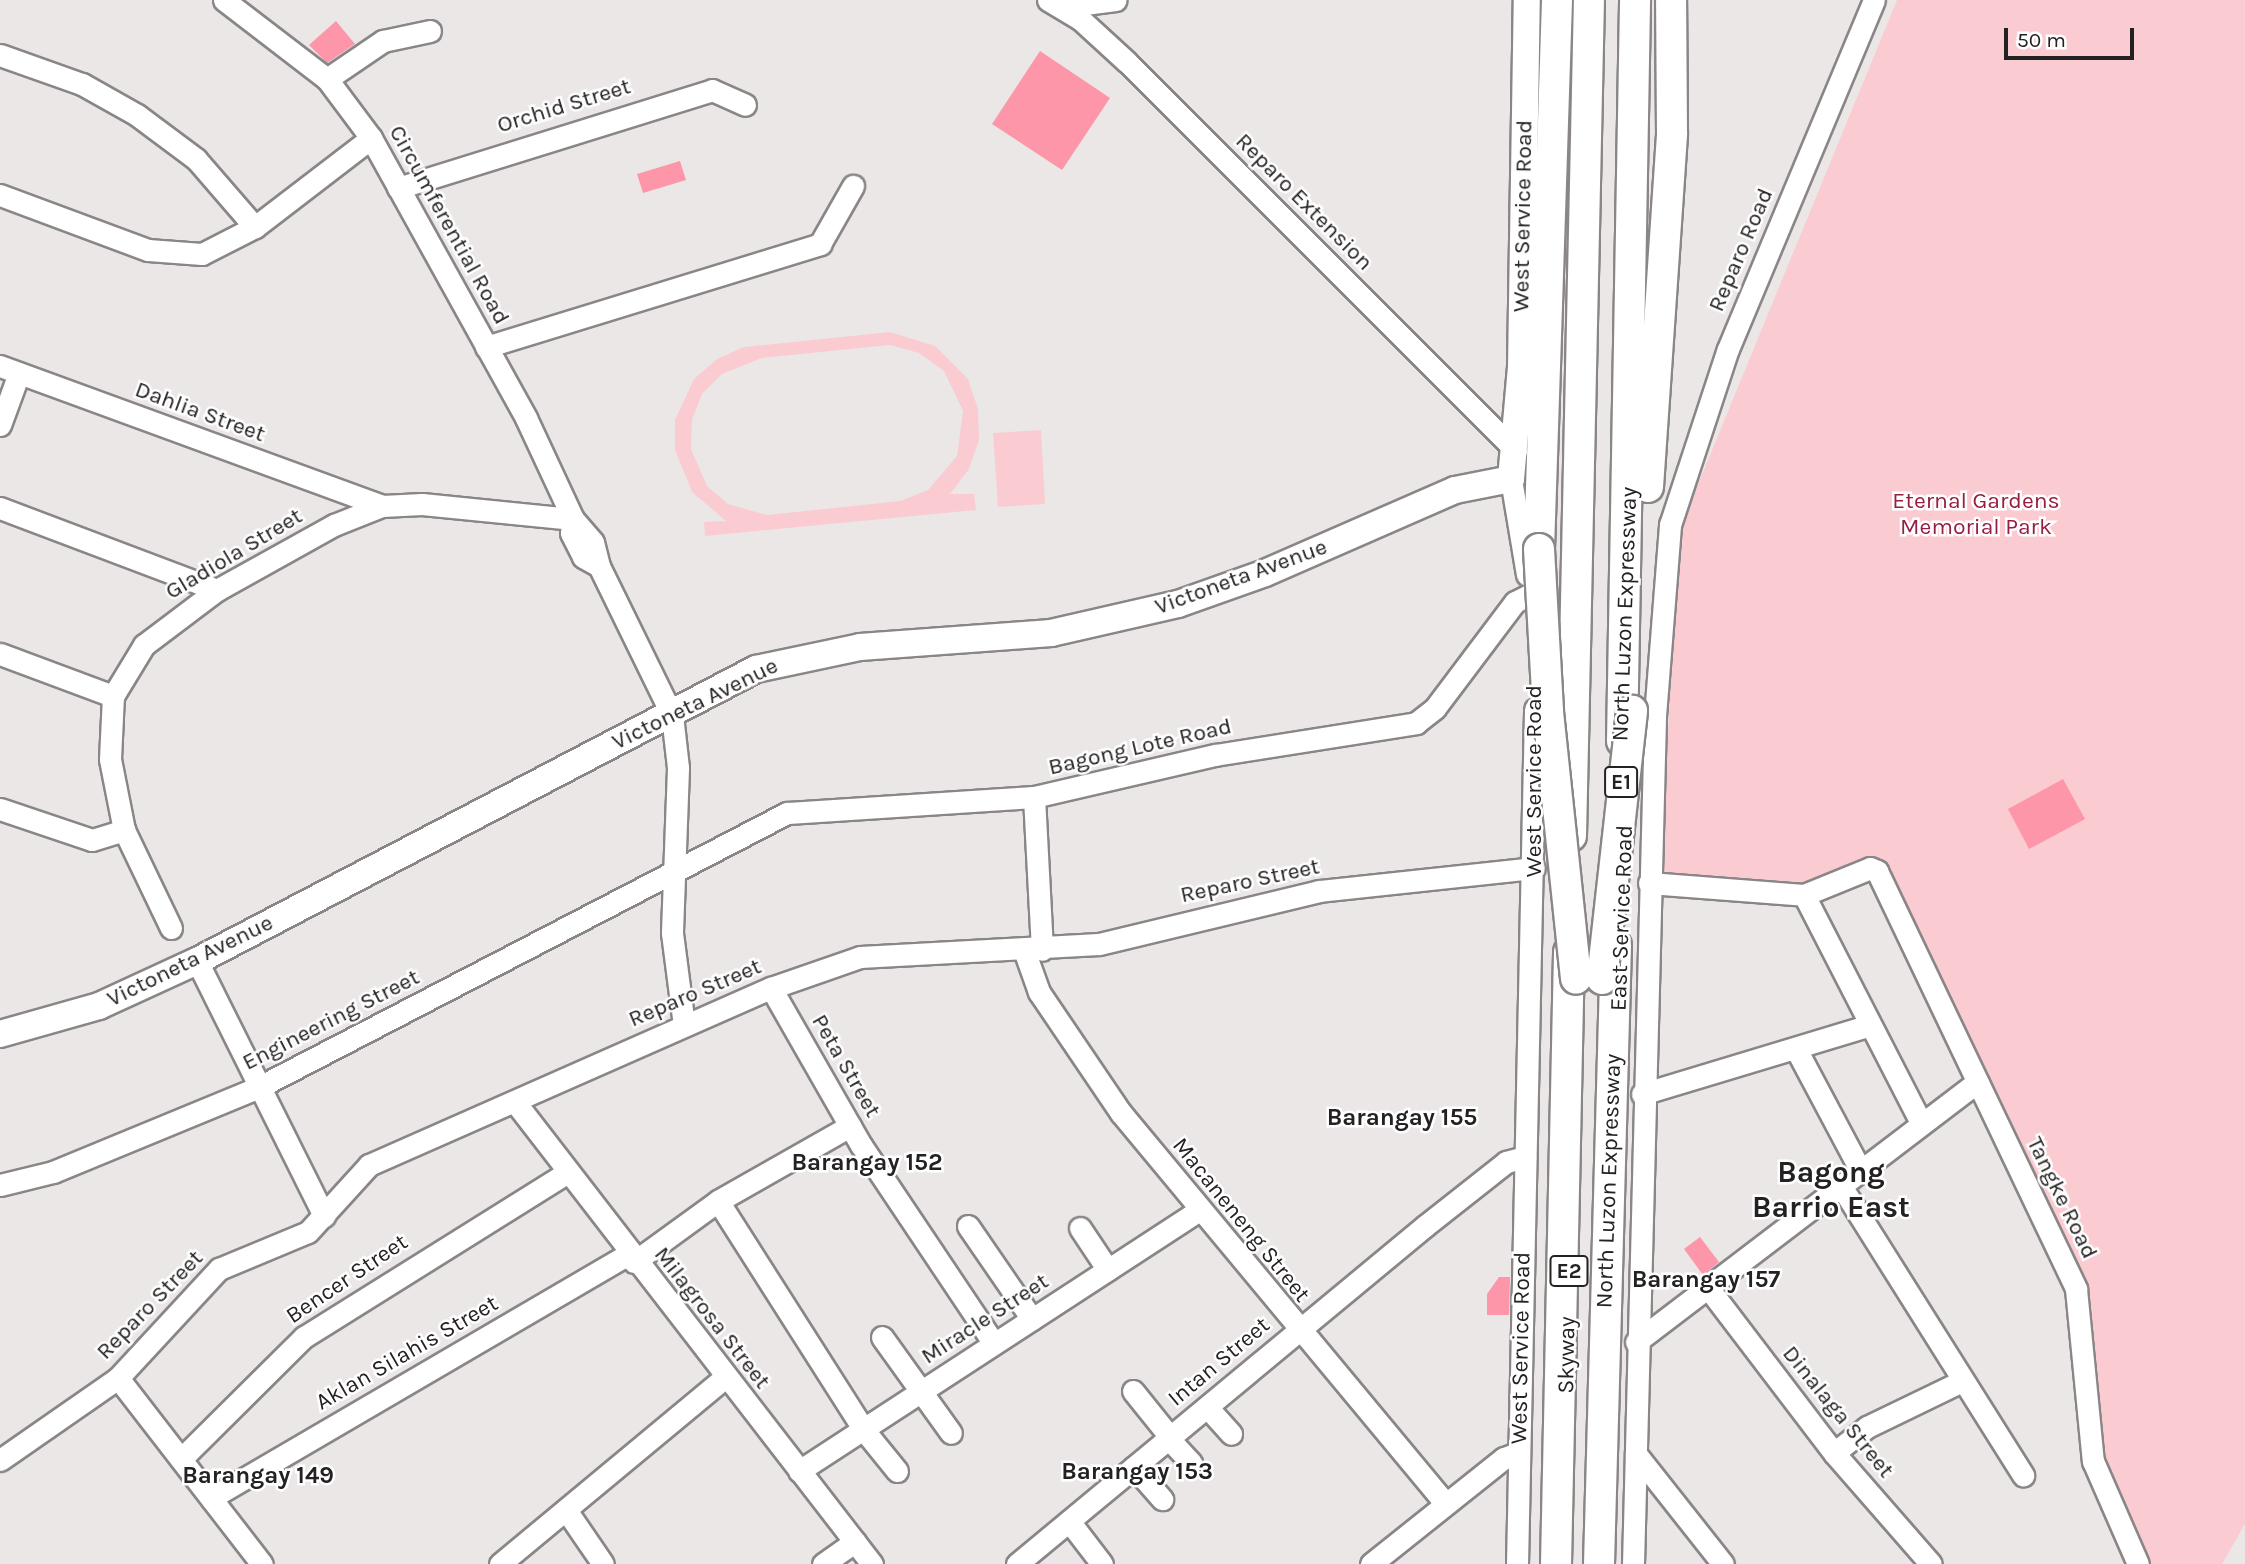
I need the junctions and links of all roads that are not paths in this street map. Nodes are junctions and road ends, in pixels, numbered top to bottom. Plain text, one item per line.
1 (1116, 0) edge
2 (1527, 0) edge
3 (1557, 0) edge
4 (1589, 0) edge
5 (1635, 0) edge
6 (1671, 0) edge
7 (1874, 0) edge
8 (229, 1) edge
9 (1052, 2) edge
10 (430, 31) dead end
11 (0, 55) edge
12 (327, 79) junction
13 (745, 105) dead end
14 (371, 138) junction
15 (853, 186) dead end
16 (398, 188) junction
17 (0, 195) edge
18 (255, 227) junction
19 (486, 347) junction
20 (10, 370) edge
21 (0, 425) edge
22 (1516, 451) junction
23 (1511, 479) junction
24 (382, 506) junction
25 (0, 508) edge
26 (573, 519) junction
27 (1670, 525) joint
28 (217, 590) junction
29 (1529, 596) junction
30 (0, 654) edge
31 (113, 696) junction
32 (672, 715) junction
33 (1034, 797) junction
34 (0, 809) edge
35 (124, 830) junction
36 (1534, 868) junction
37 (672, 871) junction
38 (1649, 883) junction
39 (1804, 895) junction
40 (171, 928) dead end
41 (1033, 950) junction
42 (197, 961) junction
43 (1589, 979) junction
44 (771, 988) junction
45 (684, 1025) junction
46 (1871, 1025) junction
47 (1, 1033) edge
48 (1796, 1049) junction
49 (1976, 1082) junction
50 (259, 1087) junction
51 (1642, 1094) junction
52 (515, 1102) junction
53 (1921, 1123) junction
54 (850, 1126) junction
55 (1525, 1157) junction
56 (1861, 1171) junction
57 (566, 1173) junction
58 (0, 1185) edge
59 (1841, 1186) junction
60 (718, 1201) junction
61 (320, 1208) junction
62 (1200, 1210) junction
63 (968, 1226) dead end
64 (1080, 1228) dead end
65 (631, 1258) junction
66 (1108, 1270) junction
67 (1710, 1290) junction
68 (1032, 1319) junction
69 (1298, 1331) junction
70 (882, 1337) dead end
71 (1636, 1342) junction
72 (994, 1344) junction
73 (725, 1377) junction
74 (118, 1378) junction
75 (1960, 1382) junction
76 (922, 1391) junction
77 (1133, 1391) dead end
78 (1206, 1407) junction
79 (863, 1429) junction
80 (951, 1433) dead end
81 (1231, 1434) dead end
82 (1169, 1438) junction
83 (1518, 1453) junction
84 (1834, 1453) junction
85 (1636, 1454) junction
86 (0, 1460) edge
87 (181, 1460) junction
88 (1191, 1463) dead end
89 (1134, 1467) junction
90 (799, 1471) junction
91 (897, 1471) dead end
92 (2024, 1475) dead end
93 (211, 1498) junction
94 (1162, 1499) dead end
95 (1446, 1504) junction
96 (566, 1510) junction
97 (1069, 1521) junction
98 (855, 1542) junction
99 (262, 1564) edge
100 (500, 1564) edge
101 (603, 1564) edge
102 (823, 1564) edge
103 (872, 1564) edge
104 (1017, 1564) edge
105 (1102, 1564) edge
106 (1371, 1564) edge
107 (1517, 1564) edge
108 (1556, 1564) edge
109 (1564, 1564) edge
110 (1589, 1564) edge
111 (1599, 1564) edge
112 (1633, 1564) edge
113 (1723, 1564) edge
114 (1931, 1564) edge
115 (2138, 1564) edge

1 - 9 street
2 - 22 main road, West Service Road
3 - 43 highway, bridge
4 - 108 highway, North Luzon Expressway / E1
5 - 111 highway, North Luzon Expressway / E1
6 - 43 highway, bridge
7 - 27 street, Reparo Road
8 - 12 street, Circumferential Road
9 - 22 street, Reparo Extension
10 - 12 street
11 - 18 street
12 - 14 street, Circumferential Road
13 - 16 street, Orchid Street
14 - 16 street, Circumferential Road
14 - 18 street
15 - 19 street
16 - 19 street, Circumferential Road
17 - 18 street
19 - 26 street, Circumferential Road
20 - 21 street
20 - 24 street, Dahlia Street
22 - 23 main road, West Service Road
23 - 29 street, West Service Road
23 - 32 main road, Victoneta Avenue
24 - 26 street, Gladiola Street
24 - 28 street, Gladiola Street
25 - 28 street
26 - 32 street, Circumferential Road
27 - 38 street, East Service Road
28 - 31 street, Gladiola Street
29 - 33 street, Bagong Lote Road
29 - 36 street, West Service Road
30 - 31 street
31 - 35 street, Gladiola Street
32 - 37 street, Circumferential Road
32 - 42 main road, Victoneta Avenue
33 - 37 street, Bagong Lote Road
33 - 41 street, Macaneneng Street
34 - 35 street
35 - 40 street, Gladiola Street
36 - 41 street, Reparo Street
36 - 55 street, West Service Road
37 - 45 street, Circumferential Road
37 - 50 street, Engineering Street
38 - 39 street
38 - 51 street, East Service Road
39 - 46 street
39 - 49 street, Tangke Road
41 - 44 street, Reparo Street
41 - 62 street, Macaneneng Street
42 - 47 main road, Victoneta Avenue
42 - 50 street
43 - 109 highway, Skyway / E2
43 - 110 highway, Skyway / E2
44 - 45 street, Reparo Street
44 - 54 street, Peta Street
45 - 52 street, Reparo Street
46 - 48 street
46 - 53 street
48 - 51 street
48 - 56 street
49 - 53 street
49 - 115 street, Tangke Road
50 - 58 street, Engineering Street
50 - 61 street
51 - 71 street, East Service Road
52 - 57 street, Milagrosa Street
52 - 61 street, Reparo Street
53 - 56 street
54 - 60 street, Aklan Silahis Street
54 - 72 street, Peta Street
55 - 69 street, Intan Street
55 - 83 street, West Service Road
56 - 59 street
57 - 65 street, Milagrosa Street
57 - 87 street, Bencer Street
59 - 67 street
59 - 75 street
60 - 65 street, Aklan Silahis Street
60 - 79 street
61 - 74 street, Reparo Street
62 - 66 street, Miracle Street
62 - 69 street, Macaneneng Street
63 - 68 street
64 - 66 street
65 - 73 street, Milagrosa Street
65 - 93 street, Aklan Silahis Street
66 - 68 street, Miracle Street
67 - 71 street
67 - 84 street, Dinalaga Street
68 - 72 street, Miracle Street
69 - 78 street, Intan Street
69 - 95 street, Macaneneng Street
70 - 76 street
71 - 85 street, East Service Road
72 - 76 street, Miracle Street
73 - 90 street, Milagrosa Street
73 - 96 street
74 - 86 street, Reparo Street
74 - 87 street
75 - 84 street
75 - 92 street
76 - 79 street, Miracle Street
76 - 80 street
77 - 82 street
78 - 81 street
78 - 82 street, Intan Street
79 - 90 street, Miracle Street
79 - 91 street
82 - 88 street
82 - 89 street, Intan Street
83 - 95 street
83 - 107 street, West Service Road
84 - 114 street, Dinalaga Street
85 - 112 street, East Service Road
85 - 113 street
87 - 93 street
89 - 94 street
89 - 97 street, Intan Street
90 - 98 street, Milagrosa Street
93 - 99 street
95 - 106 street
96 - 100 street
96 - 101 street
97 - 104 street, Intan Street
97 - 105 street
98 - 102 street
98 - 103 street, Milagrosa Street

